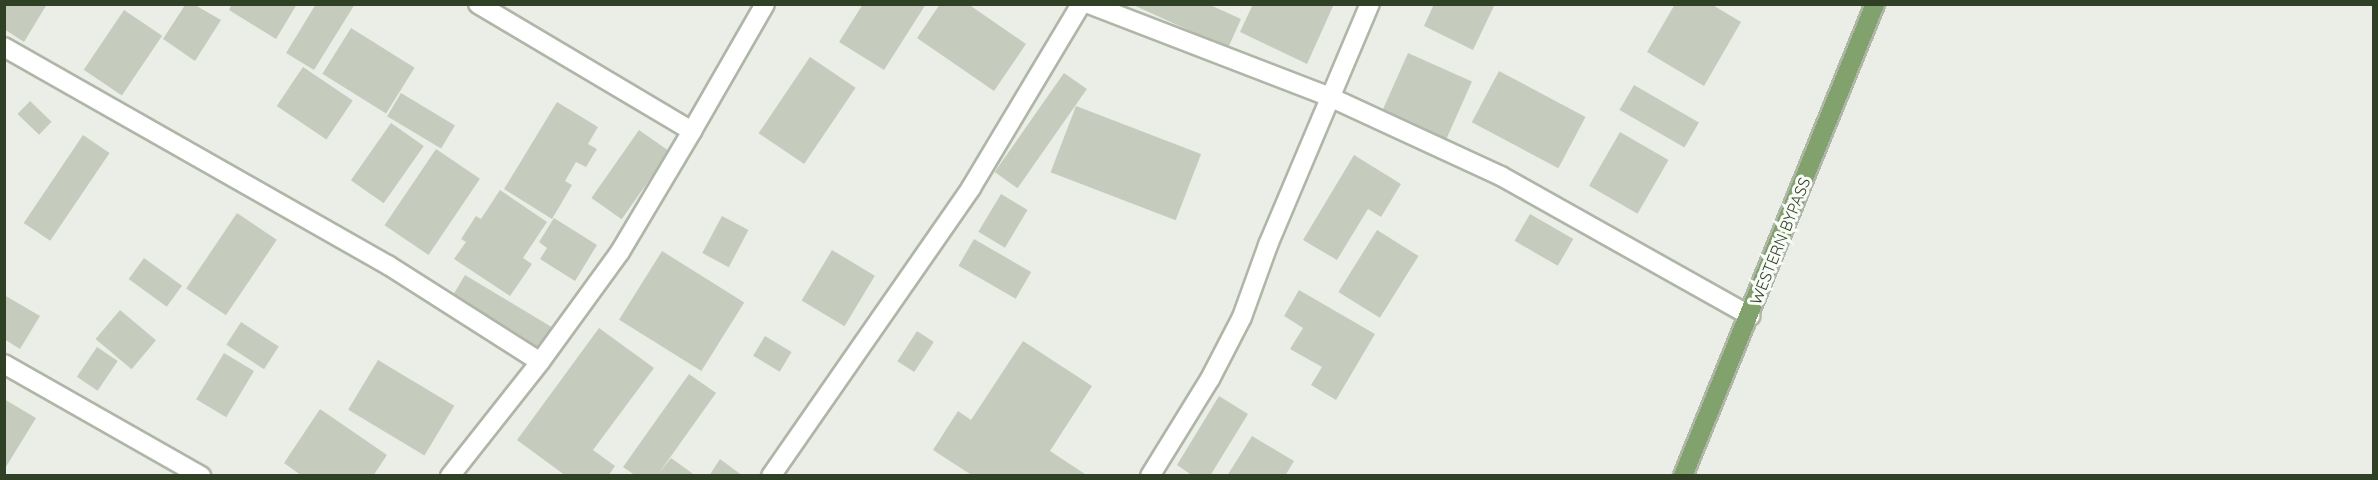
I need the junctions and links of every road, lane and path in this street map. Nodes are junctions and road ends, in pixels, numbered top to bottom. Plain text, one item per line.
1 (478, 4) edge
2 (765, 4) edge
3 (1081, 4) edge
4 (1089, 4) edge
5 (1370, 4) edge
6 (1875, 4) edge
7 (4, 47) edge
8 (1332, 98) junction
9 (692, 131) junction
10 (1750, 316) junction
11 (540, 362) junction
12 (4, 364) edge
13 (201, 476) edge
14 (450, 476) edge
15 (771, 476) edge
16 (1150, 476) edge
17 (1683, 476) edge

1 - 9 street
2 - 9 street
3 - 15 street
4 - 8 street
5 - 8 street
6 - 10 main road, WESTERN BYPASS
7 - 11 street
8 - 10 street
8 - 16 street
9 - 11 street
10 - 17 main road, WESTERN BYPASS
11 - 14 street
12 - 13 street

